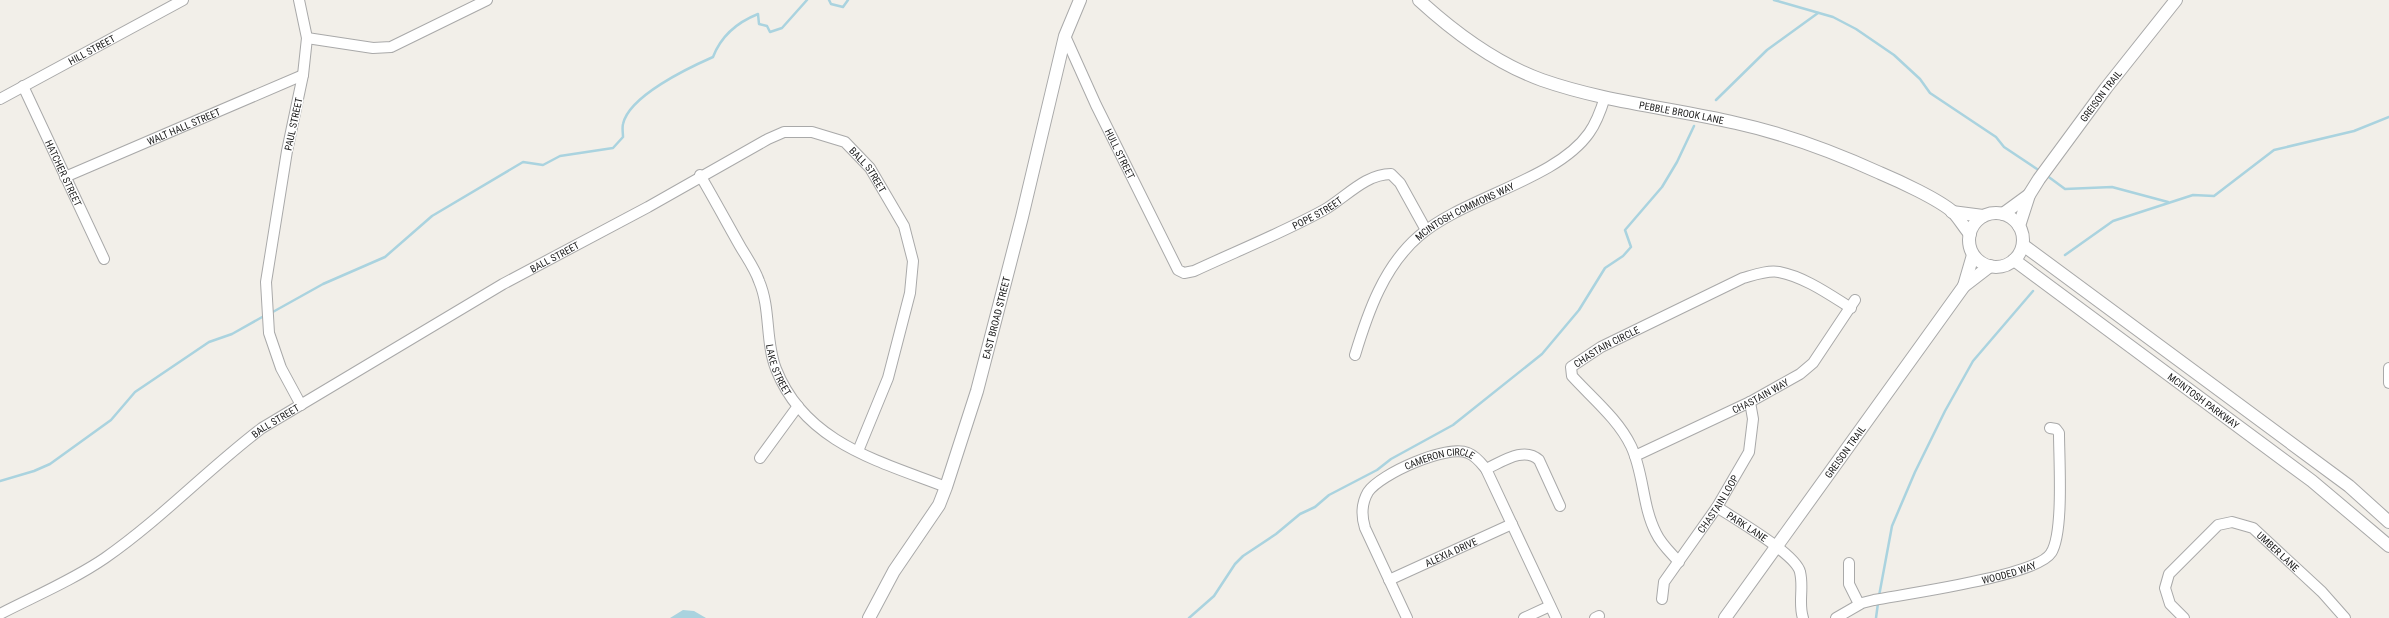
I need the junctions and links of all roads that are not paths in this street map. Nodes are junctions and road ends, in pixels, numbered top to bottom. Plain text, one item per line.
1 (183, 0) edge
2 (299, 0) edge
3 (487, 0) edge
4 (1080, 0) edge
5 (1420, 0) edge
6 (2176, 0) edge
7 (1065, 36) junction
8 (307, 38) junction
9 (303, 75) junction
10 (23, 86) junction
11 (1605, 97) junction
12 (0, 99) edge
13 (700, 175) junction
14 (65, 177) junction
15 (2029, 195) junction
16 (1952, 212) junction
17 (2003, 214) junction
18 (1983, 216) junction
19 (2019, 226) junction
20 (1426, 230) junction
21 (1970, 234) junction
22 (2022, 245) junction
23 (1973, 255) junction
24 (104, 259) dead end
25 (2014, 260) junction
26 (1990, 266) junction
27 (1178, 270) joint
28 (1964, 286) junction
29 (1853, 304) joint
30 (1355, 355) dead end
31 (2389, 368) edge
32 (2389, 383) edge
33 (1750, 402) junction
34 (301, 405) junction
35 (798, 406) junction
36 (2050, 428) dead end
37 (858, 451) junction
38 (1635, 456) junction
39 (760, 458) dead end
40 (1486, 469) junction
41 (946, 487) junction
42 (1560, 506) dead end
43 (1717, 507) junction
44 (2389, 522) edge
45 (1512, 524) junction
46 (2389, 546) edge
47 (1777, 547) junction
48 (1679, 562) junction
49 (1849, 563) dead end
50 (1389, 580) junction
51 (1662, 599) dead end
52 (1859, 604) junction
53 (1550, 606) junction
54 (0, 614) edge
55 (869, 618) edge
56 (1407, 618) edge
57 (1524, 618) edge
58 (1556, 618) edge
59 (1726, 618) edge
60 (1803, 618) edge
61 (1836, 618) edge
62 (2184, 618) edge
63 (2345, 618) edge

1 - 10 street, HILL STREET
2 - 8 street, PAUL STREET
3 - 8 street
4 - 7 street, EAST BROAD STREET
5 - 11 street, PEBBLE BROOK LANE
6 - 15 street, GREISON TRAIL
7 - 27 street, HULL STREET
7 - 41 street, EAST BROAD STREET
8 - 9 street, PAUL STREET
9 - 14 street, WALT HALL STREET
9 - 34 street, PAUL STREET
10 - 12 street, HILL STREET
10 - 14 street, HATCHER STREET
11 - 16 street, PEBBLE BROOK LANE
11 - 20 street, MCINTOSH COMMONS WAY
13 - 34 street, BALL STREET
13 - 35 street, LAKE STREET
13 - 37 street, BALL STREET
14 - 24 street, HATCHER STREET
15 - 17 street, GREISON TRAIL
15 - 19 street, GREISON TRAIL
16 - 18 street, PEBBLE BROOK LANE
16 - 21 street, PEBBLE BROOK LANE
17 - 18 street
17 - 19 street
18 - 21 street
19 - 22 street
20 - 27 street, POPE STREET
20 - 30 street, MCINTOSH COMMONS WAY
21 - 23 street
22 - 25 street
22 - 44 street, MCINTOSH PARKWAY
23 - 26 street
23 - 28 street, GREISON TRAIL
25 - 26 street
25 - 46 street, MCINTOSH PARKWAY
26 - 28 street, GREISON TRAIL
28 - 47 street, GREISON TRAIL
29 - 33 street, CHASTAIN WAY
29 - 38 street, CHASTAIN CIRCLE
31 - 32 street
33 - 38 street, CHASTAIN WAY
33 - 43 street, CHASTAIN LOOP
34 - 54 street, BALL STREET
35 - 37 street, LAKE STREET
35 - 39 street
36 - 52 street, WOODED WAY
37 - 41 street, LAKE STREET
38 - 48 street, CHASTAIN CIRCLE
40 - 42 street
40 - 45 street, CAMERON CIRCLE
40 - 50 street, CAMERON CIRCLE
41 - 55 street, EAST BROAD STREET
43 - 47 street, PARK LANE
43 - 48 street, CHASTAIN LOOP
45 - 50 street, ALEXIA DRIVE
45 - 53 street, CAMERON CIRCLE
47 - 59 street, GREISON TRAIL
47 - 60 street
48 - 51 street, CHASTAIN LOOP
49 - 52 street
50 - 56 street, CAMERON CIRCLE
52 - 61 street, WOODED WAY
53 - 57 street
53 - 58 street, CAMERON CIRCLE
62 - 63 street, UMBER LANE

